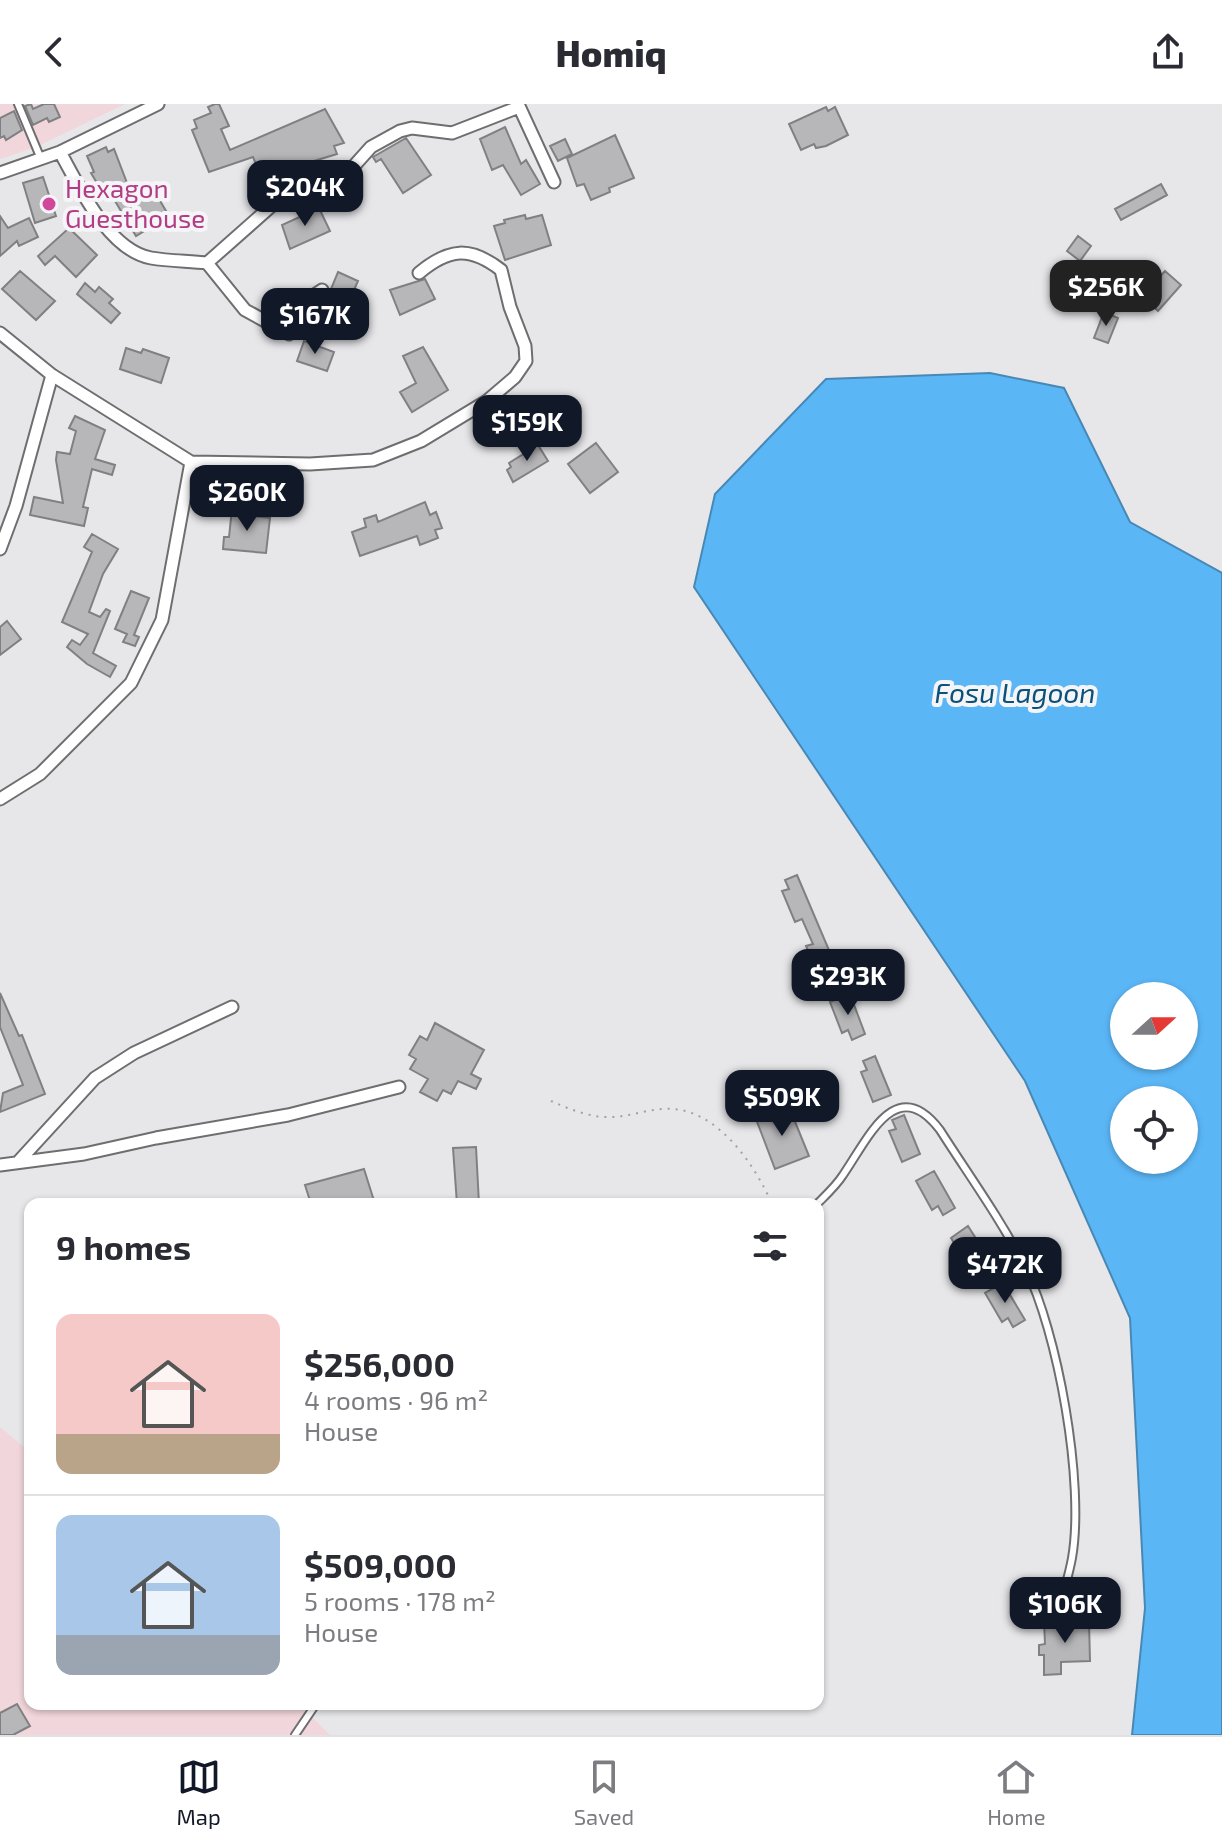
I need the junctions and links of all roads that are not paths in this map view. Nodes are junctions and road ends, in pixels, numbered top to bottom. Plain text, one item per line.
1 (18, 104) edge
2 (158, 104) edge
3 (519, 105) edge
4 (134, 109) edge
5 (60, 152) junction
6 (41, 159) junction
7 (0, 173) edge
8 (554, 182) dead end
9 (207, 263) junction
10 (419, 273) dead end
11 (322, 290) dead end
12 (269, 325) junction
13 (0, 333) edge
14 (289, 334) dead end
15 (52, 375) junction
16 (191, 462) junction
17 (0, 549) edge
18 (0, 799) edge
19 (232, 1007) dead end
20 (399, 1087) dead end
21 (18, 1162) junction
22 (0, 1165) edge
23 (823, 1198) edge
24 (1059, 1611) dead end
25 (312, 1710) edge
26 (295, 1735) edge

1 - 6 lane
2 - 4 street
3 - 8 street
3 - 9 street
4 - 5 street
5 - 6 street
5 - 9 street
6 - 7 street
9 - 12 street
10 - 16 street
11 - 12 street
12 - 14 street
13 - 15 street
15 - 16 street
15 - 17 street
16 - 18 street
19 - 21 street
20 - 21 street
21 - 22 street
23 - 24 lane
25 - 26 lane

